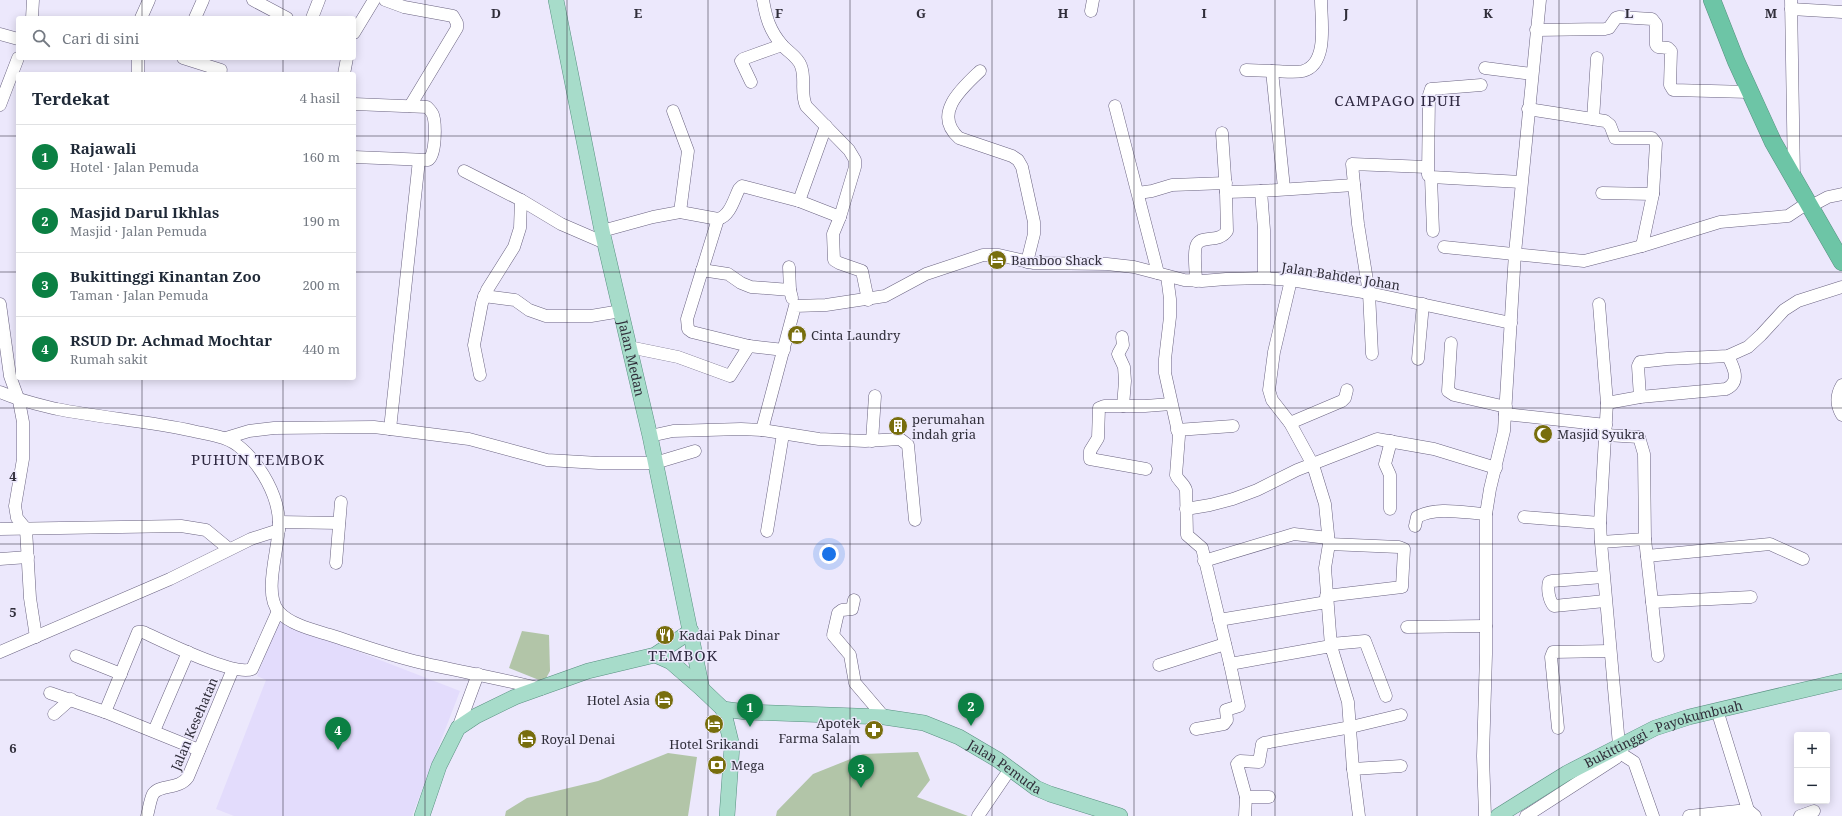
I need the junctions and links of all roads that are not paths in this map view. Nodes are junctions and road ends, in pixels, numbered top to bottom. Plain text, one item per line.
1 (34, 0) edge
2 (149, 0) edge
3 (203, 0) edge
4 (253, 0) edge
5 (318, 0) edge
6 (374, 0) edge
7 (385, 0) edge
8 (556, 0) edge
9 (763, 0) edge
10 (1321, 0) edge
11 (1540, 0) edge
12 (1712, 0) edge
13 (1791, 5) edge
14 (437, 6) edge
15 (1842, 12) edge
16 (32, 16) edge
17 (142, 16) edge
18 (196, 16) edge
19 (283, 16) edge
20 (313, 16) edge
21 (1536, 30) junction
22 (356, 31) edge
23 (0, 34) edge
24 (16, 38) edge
25 (782, 46) junction
26 (1597, 58) dead end
27 (17, 60) edge
28 (138, 60) edge
29 (189, 60) edge
30 (347, 60) edge
31 (1485, 68) dead end
32 (221, 70) dead end
33 (1246, 70) dead end
34 (980, 71) dead end
35 (1272, 71) junction
36 (138, 72) edge
37 (344, 72) edge
38 (1532, 74) junction
39 (751, 82) dead end
40 (1481, 85) dead end
41 (2, 92) edge
42 (1749, 92) junction
43 (356, 104) edge
44 (0, 105) edge
45 (410, 106) junction
46 (1115, 106) dead end
47 (1528, 109) junction
48 (673, 111) dead end
49 (1593, 119) junction
50 (826, 126) junction
51 (1222, 133) dead end
52 (356, 157) edge
53 (419, 160) junction
54 (464, 171) dead end
55 (1429, 172) junction
56 (1794, 179) junction
57 (1521, 182) junction
58 (1354, 185) junction
59 (1226, 188) junction
60 (1284, 188) junction
61 (1261, 191) junction
62 (1138, 193) junction
63 (1602, 193) dead end
64 (1653, 194) junction
65 (1842, 194) edge
66 (521, 200) junction
67 (799, 201) junction
68 (1810, 204) junction
69 (680, 212) junction
70 (840, 216) junction
71 (718, 220) junction
72 (1433, 231) dead end
73 (604, 237) junction
74 (1642, 246) junction
75 (1444, 247) dead end
76 (1515, 253) junction
77 (1027, 262) junction
78 (1842, 262) edge
79 (789, 267) dead end
80 (702, 270) junction
81 (1162, 274) junction
82 (1264, 278) junction
83 (1291, 280) junction
84 (1196, 281) junction
85 (1842, 287) edge
86 (790, 290) junction
87 (1369, 293) junction
88 (484, 296) junction
89 (868, 300) junction
90 (0, 304) edge
91 (1423, 304) junction
92 (1599, 304) dead end
93 (795, 306) junction
94 (621, 312) junction
95 (1511, 323) junction
96 (1122, 338) dead end
97 (1451, 343) dead end
98 (749, 346) junction
99 (629, 347) junction
100 (784, 350) junction
101 (1372, 354) dead end
102 (1728, 356) junction
103 (1418, 360) dead end
104 (480, 375) dead end
105 (1842, 385) edge
106 (1347, 390) dead end
107 (0, 392) edge
108 (875, 396) dead end
109 (1640, 397) junction
110 (19, 401) junction
111 (1607, 403) junction
112 (1168, 404) junction
113 (1123, 406) junction
114 (1506, 410) junction
115 (1842, 415) edge
116 (1290, 423) junction
117 (1233, 426) dead end
118 (390, 429) junction
119 (762, 430) junction
120 (1177, 430) junction
121 (1606, 430) junction
122 (783, 434) junction
123 (650, 436) junction
124 (226, 438) junction
125 (872, 441) junction
126 (1391, 441) junction
127 (695, 451) dead end
128 (656, 463) junction
129 (1313, 465) junction
130 (1496, 468) junction
131 (1146, 469) dead end
132 (341, 502) dead end
133 (1186, 509) junction
134 (1390, 509) dead end
135 (1486, 514) junction
136 (1524, 517) dead end
137 (915, 520) dead end
138 (339, 523) junction
139 (1600, 523) junction
140 (279, 526) junction
141 (1415, 526) dead end
142 (0, 529) edge
143 (26, 529) junction
144 (767, 531) dead end
145 (1645, 539) junction
146 (1328, 541) junction
147 (1601, 542) junction
148 (229, 549) junction
149 (1647, 556) junction
150 (28, 557) junction
151 (0, 559) edge
152 (1803, 559) dead end
153 (1204, 560) junction
154 (336, 563) dead end
155 (1603, 577) junction
156 (1751, 597) dead end
157 (1326, 599) junction
158 (854, 600) dead end
159 (1605, 601) junction
160 (1652, 602) junction
161 (278, 611) junction
162 (1219, 620) junction
163 (1486, 626) junction
164 (1407, 627) dead end
165 (691, 631) junction
166 (36, 637) junction
167 (1225, 644) junction
168 (1331, 645) junction
169 (1610, 651) junction
170 (0, 652) edge
171 (188, 652) junction
172 (655, 655) junction
173 (76, 656) dead end
174 (1658, 656) dead end
175 (1230, 664) junction
176 (1159, 665) dead end
177 (233, 669) junction
178 (121, 674) junction
179 (478, 674) junction
180 (1842, 681) edge
181 (542, 689) junction
182 (702, 689) junction
183 (50, 693) dead end
184 (1386, 696) dead end
185 (71, 700) junction
186 (723, 708) junction
187 (1717, 710) junction
188 (105, 712) junction
189 (54, 714) dead end
190 (1401, 715) dead end
191 (884, 717) junction
192 (1351, 727) junction
193 (458, 728) junction
194 (1196, 728) dead end
195 (1558, 728) dead end
196 (154, 731) junction
197 (1622, 747) junction
198 (199, 750) junction
199 (1400, 766) dead end
200 (1010, 769) junction
201 (1353, 769) junction
202 (1246, 797) junction
203 (1269, 797) dead end
204 (1517, 811) edge
205 (1814, 811) dead end
206 (1752, 813) edge
207 (147, 816) edge
208 (422, 816) edge
209 (727, 816) edge
210 (978, 816) edge
211 (1120, 816) edge
212 (1245, 816) edge
213 (1359, 816) edge
214 (1484, 816) edge
215 (1498, 816) edge
216 (1526, 816) edge
217 (1653, 816) edge
218 (1689, 816) edge
219 (1800, 816) edge

1 - 16 street
2 - 17 street
3 - 18 street
4 - 19 street
5 - 20 street
6 - 22 street
7 - 14 street
8 - 73 main road, Jalan Medan
9 - 25 street
10 - 35 street
11 - 21 street
12 - 42 highway
13 - 15 street
13 - 56 street
14 - 45 street
21 - 38 street
21 - 42 street
23 - 24 street
25 - 39 street
25 - 50 street
26 - 49 street
27 - 41 street
28 - 36 street
29 - 32 street
30 - 37 street
31 - 38 street
33 - 35 street
34 - 77 street
35 - 60 street
38 - 47 street
40 - 55 street
41 - 44 street
42 - 56 highway
43 - 45 street
45 - 53 street
46 - 62 street
47 - 49 street
47 - 57 street
48 - 69 street
49 - 64 street
50 - 67 street
50 - 70 street
51 - 59 street
52 - 53 street
53 - 118 street
54 - 66 street
55 - 57 street
55 - 58 street
55 - 72 street
56 - 68 highway
57 - 76 street
58 - 60 street
58 - 87 street
59 - 61 street
59 - 62 street
59 - 84 street
60 - 61 street
61 - 82 street
62 - 81 street
63 - 64 street
64 - 74 street
65 - 68 street
66 - 73 street
66 - 88 street
67 - 70 street
67 - 71 street
68 - 74 street
68 - 78 highway
69 - 71 street
69 - 73 street
70 - 89 street
71 - 80 street
73 - 94 main road, Jalan Medan
74 - 76 street
75 - 76 street
76 - 95 street
77 - 81 street, Jalan Bahder Johan
77 - 89 street, Jalan Bahder Johan
79 - 86 street
80 - 86 street
80 - 98 street
81 - 84 street, Jalan Bahder Johan
81 - 112 street
82 - 83 street, Jalan Bahder Johan
82 - 84 street, Jalan Bahder Johan
83 - 87 street, Jalan Bahder Johan
83 - 116 street
85 - 102 street
86 - 93 street
87 - 91 street, Jalan Bahder Johan
87 - 101 street
88 - 94 street
88 - 104 street
89 - 93 street, Jalan Bahder Johan
90 - 110 street
91 - 95 street, Jalan Bahder Johan
91 - 103 street
92 - 111 street
93 - 100 street
94 - 99 main road, Jalan Medan
95 - 114 street
96 - 113 street
97 - 114 street
98 - 99 street
98 - 100 street
99 - 123 main road, Jalan Medan
100 - 119 street
102 - 109 street
102 - 109 street
105 - 115 street
106 - 116 street
107 - 110 street
108 - 125 street
109 - 111 street
110 - 124 street
110 - 143 street
111 - 121 street
112 - 113 street
112 - 120 street
113 - 131 street
114 - 121 street
114 - 130 street
116 - 129 street
117 - 120 street
118 - 124 street
118 - 128 street
119 - 122 street
119 - 123 street
120 - 133 street
121 - 139 street
121 - 145 street
122 - 125 street
122 - 144 street
123 - 128 main road, Jalan Medan
124 - 140 street
125 - 137 street
126 - 129 street
126 - 130 street
126 - 134 street
127 - 128 street
128 - 165 main road, Jalan Medan
129 - 133 street
129 - 146 street
130 - 135 street
132 - 138 street
133 - 153 street
135 - 141 street
135 - 163 street
136 - 139 street
138 - 140 street
138 - 154 street
139 - 147 street
140 - 148 street
140 - 161 street
142 - 143 street
143 - 148 street
143 - 150 street
145 - 147 street
145 - 149 street
146 - 153 street
146 - 157 street
146 - 157 street
147 - 155 street
148 - 166 street
149 - 152 street
149 - 160 street
150 - 151 street
150 - 166 street
153 - 162 street
155 - 159 street
155 - 159 street
156 - 160 street
157 - 162 street
157 - 168 street
158 - 191 street
159 - 169 street
160 - 174 street
161 - 177 street
161 - 179 street
162 - 167 street
163 - 164 street
163 - 214 street
165 - 172 main road
165 - 182 main road, Jalan Medan
166 - 170 street
167 - 175 street
167 - 176 street
168 - 175 street
168 - 184 street
168 - 192 street
169 - 195 street
169 - 197 street
171 - 177 street
171 - 178 street
171 - 196 street
172 - 181 main road
172 - 182 main road
173 - 178 street
175 - 194 street
177 - 198 street, Jalan Kesehatan
178 - 188 street
179 - 181 street
179 - 193 street
180 - 187 main road, Bukittinggi - Payokumbuah
181 - 193 main road
182 - 186 main road
183 - 185 street
185 - 188 street
185 - 189 street
186 - 191 main road, Jalan Pemuda
186 - 209 main road
187 - 197 main road, Bukittinggi - Payokumbuah
187 - 206 street
188 - 196 street
190 - 192 street
191 - 200 main road, Jalan Pemuda
192 - 201 street
192 - 202 street
193 - 208 main road
196 - 198 street
197 - 204 main road, Bukittinggi - Payokumbuah
197 - 216 street
197 - 217 street
198 - 207 street, Jalan Kesehatan
199 - 201 street
200 - 210 street
200 - 211 main road, Jalan Pemuda
201 - 213 street
202 - 203 street
202 - 212 street
204 - 215 main road, Bukittinggi - Payokumbuah
205 - 219 street
206 - 218 street

